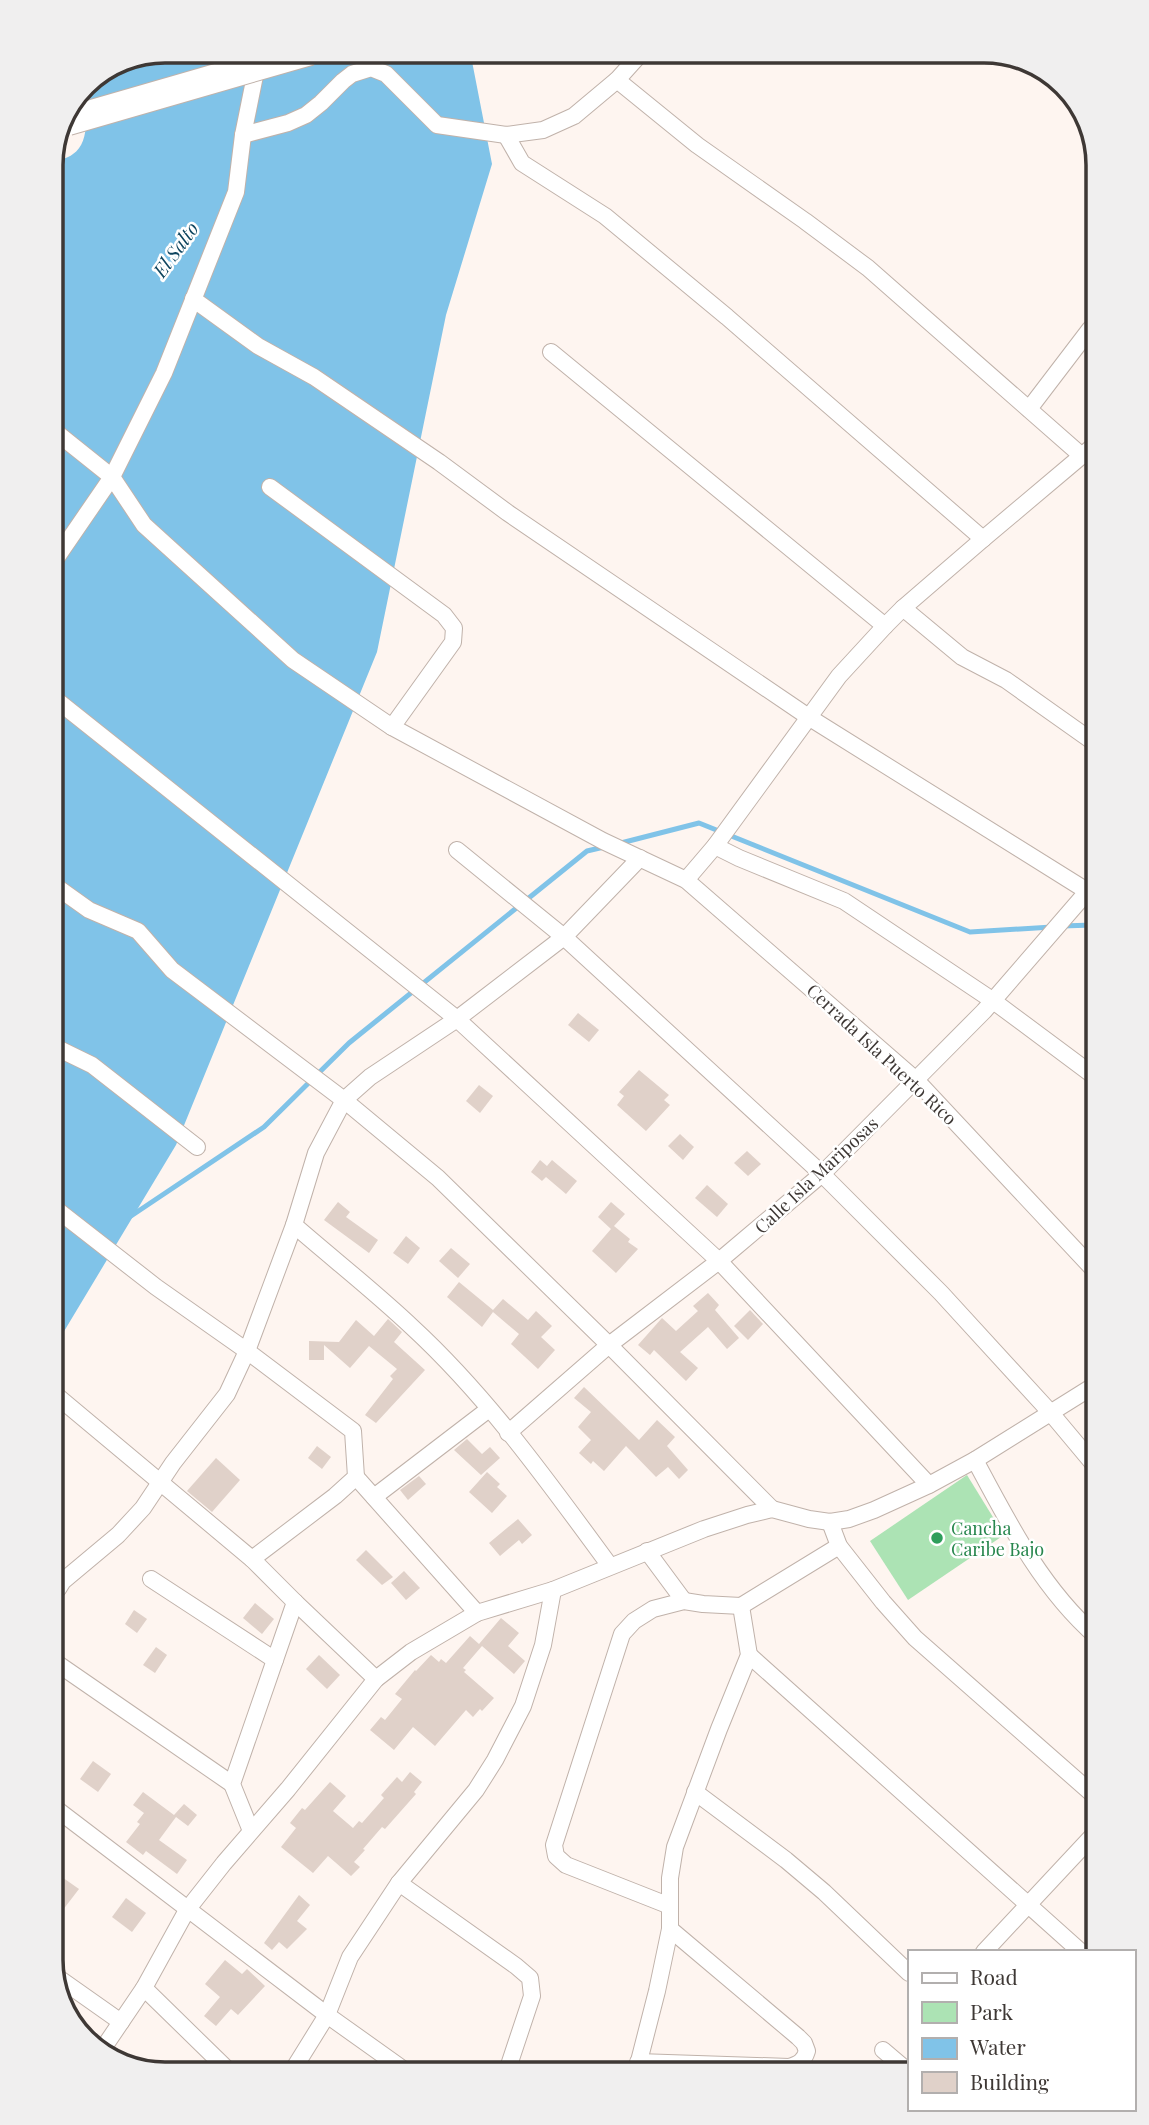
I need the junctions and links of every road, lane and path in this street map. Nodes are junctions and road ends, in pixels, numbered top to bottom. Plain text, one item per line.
1 (258, 63) edge
2 (269, 63) edge
3 (632, 63) edge
4 (617, 80) junction
5 (75, 119) edge
6 (243, 135) junction
7 (506, 135) junction
8 (193, 299) junction
9 (1086, 334) edge
10 (551, 352) dead end
11 (1029, 410) junction
12 (63, 438) edge
13 (1086, 451) edge
14 (1086, 453) edge
15 (112, 477) junction
16 (270, 487) dead end
17 (983, 539) junction
18 (63, 548) edge
19 (903, 608) junction
20 (885, 626) junction
21 (63, 705) edge
22 (810, 718) junction
23 (392, 727) junction
24 (1086, 737) edge
25 (715, 846) junction
26 (457, 850) dead end
27 (640, 858) junction
28 (686, 880) junction
29 (1086, 886) edge
30 (63, 891) edge
31 (1086, 893) edge
32 (564, 937) junction
33 (992, 1000) junction
34 (457, 1020) junction
35 (63, 1051) edge
36 (1086, 1070) edge
37 (916, 1080) junction
38 (344, 1100) junction
39 (197, 1147) dead end
40 (822, 1174) junction
41 (63, 1214) edge
42 (294, 1225) junction
43 (719, 1261) junction
44 (1086, 1261) edge
45 (609, 1345) junction
46 (247, 1350) junction
47 (1086, 1391) edge
48 (63, 1401) edge
49 (489, 1409) junction
50 (1050, 1412) junction
51 (508, 1433) junction
52 (1086, 1455) edge
53 (975, 1460) junction
54 (356, 1477) junction
55 (160, 1483) junction
56 (929, 1485) junction
57 (374, 1497) junction
58 (772, 1509) junction
59 (830, 1522) junction
60 (839, 1546) junction
61 (647, 1551) junction
62 (252, 1559) junction
63 (610, 1566) junction
64 (151, 1579) dead end
65 (63, 1580) edge
66 (553, 1590) junction
67 (684, 1601) junction
68 (295, 1602) junction
69 (741, 1606) junction
70 (477, 1613) junction
71 (1086, 1628) edge
72 (749, 1655) junction
73 (275, 1660) junction
74 (63, 1667) edge
75 (376, 1679) junction
76 (232, 1784) junction
77 (1086, 1788) edge
78 (695, 1791) junction
79 (63, 1814) edge
80 (251, 1830) junction
81 (1086, 1843) edge
82 (399, 1883) junction
83 (1027, 1905) junction
84 (670, 1906) junction
85 (187, 1910) junction
86 (670, 1929) junction
87 (986, 1950) edge
88 (1079, 1950) edge
89 (908, 1972) edge
90 (66, 1983) edge
91 (144, 1988) junction
92 (327, 2015) junction
93 (121, 2022) junction
94 (107, 2043) edge
95 (883, 2050) dead end
96 (220, 2062) edge
97 (298, 2062) edge
98 (394, 2062) edge
99 (510, 2062) edge
100 (639, 2062) edge
101 (801, 2062) edge
102 (897, 2062) edge

1 - 6 street
2 - 5 highway, bridge
3 - 4 street
4 - 7 street
4 - 11 street
6 - 7 street
6 - 8 street
7 - 17 street
8 - 15 street
8 - 22 street
9 - 11 street
10 - 20 street
11 - 13 street
12 - 15 street, Cerrada Isla Puerto Rico
14 - 17 street
15 - 18 street
15 - 23 street, Cerrada Isla Puerto Rico
16 - 23 street
17 - 19 street
19 - 20 street
19 - 24 street
20 - 22 street
21 - 34 street
22 - 25 street
22 - 29 street
23 - 27 street, Cerrada Isla Puerto Rico
25 - 28 street
25 - 33 street
26 - 32 street
27 - 28 street, Cerrada Isla Puerto Rico
27 - 32 street
28 - 37 street, Cerrada Isla Puerto Rico
30 - 38 street
31 - 33 street, Calle Isla Mariposas
32 - 34 street
32 - 40 street
33 - 36 street
33 - 37 street, Calle Isla Mariposas
34 - 38 street
34 - 43 street
35 - 39 street
37 - 40 street, Calle Isla Mariposas
37 - 44 street, Cerrada Isla Puerto Rico
38 - 42 street
38 - 45 street
40 - 43 street, Calle Isla Mariposas
40 - 50 street
41 - 46 street
42 - 46 street
42 - 49 street
43 - 45 street, Calle Isla Mariposas
43 - 56 street
45 - 51 street, Calle Isla Mariposas
45 - 58 street
46 - 54 street
46 - 55 street
47 - 50 street
48 - 55 street
49 - 51 street
49 - 57 street
50 - 52 street
50 - 53 street
51 - 63 street
53 - 56 street
53 - 71 street
54 - 57 street
54 - 62 street
55 - 62 street
55 - 65 street
56 - 59 street
57 - 70 street
58 - 59 street
58 - 61 street
59 - 60 street
60 - 69 street
60 - 77 street
61 - 63 street
61 - 67 street
62 - 68 street
63 - 66 street
64 - 73 street
66 - 70 street
66 - 82 street
67 - 69 street
67 - 84 street
68 - 73 street
68 - 75 street
69 - 72 street
70 - 75 street
72 - 78 street
72 - 83 street
73 - 76 street
74 - 76 street
75 - 80 street
76 - 80 street
78 - 84 street
78 - 89 street
79 - 85 street
80 - 85 street
81 - 83 street
82 - 92 street
82 - 99 street
83 - 87 street
83 - 88 street
84 - 86 street
85 - 91 street
85 - 92 street
86 - 100 street
86 - 101 street
90 - 93 street
91 - 93 street
91 - 96 street
92 - 97 street
92 - 98 street
93 - 94 street
95 - 102 street

